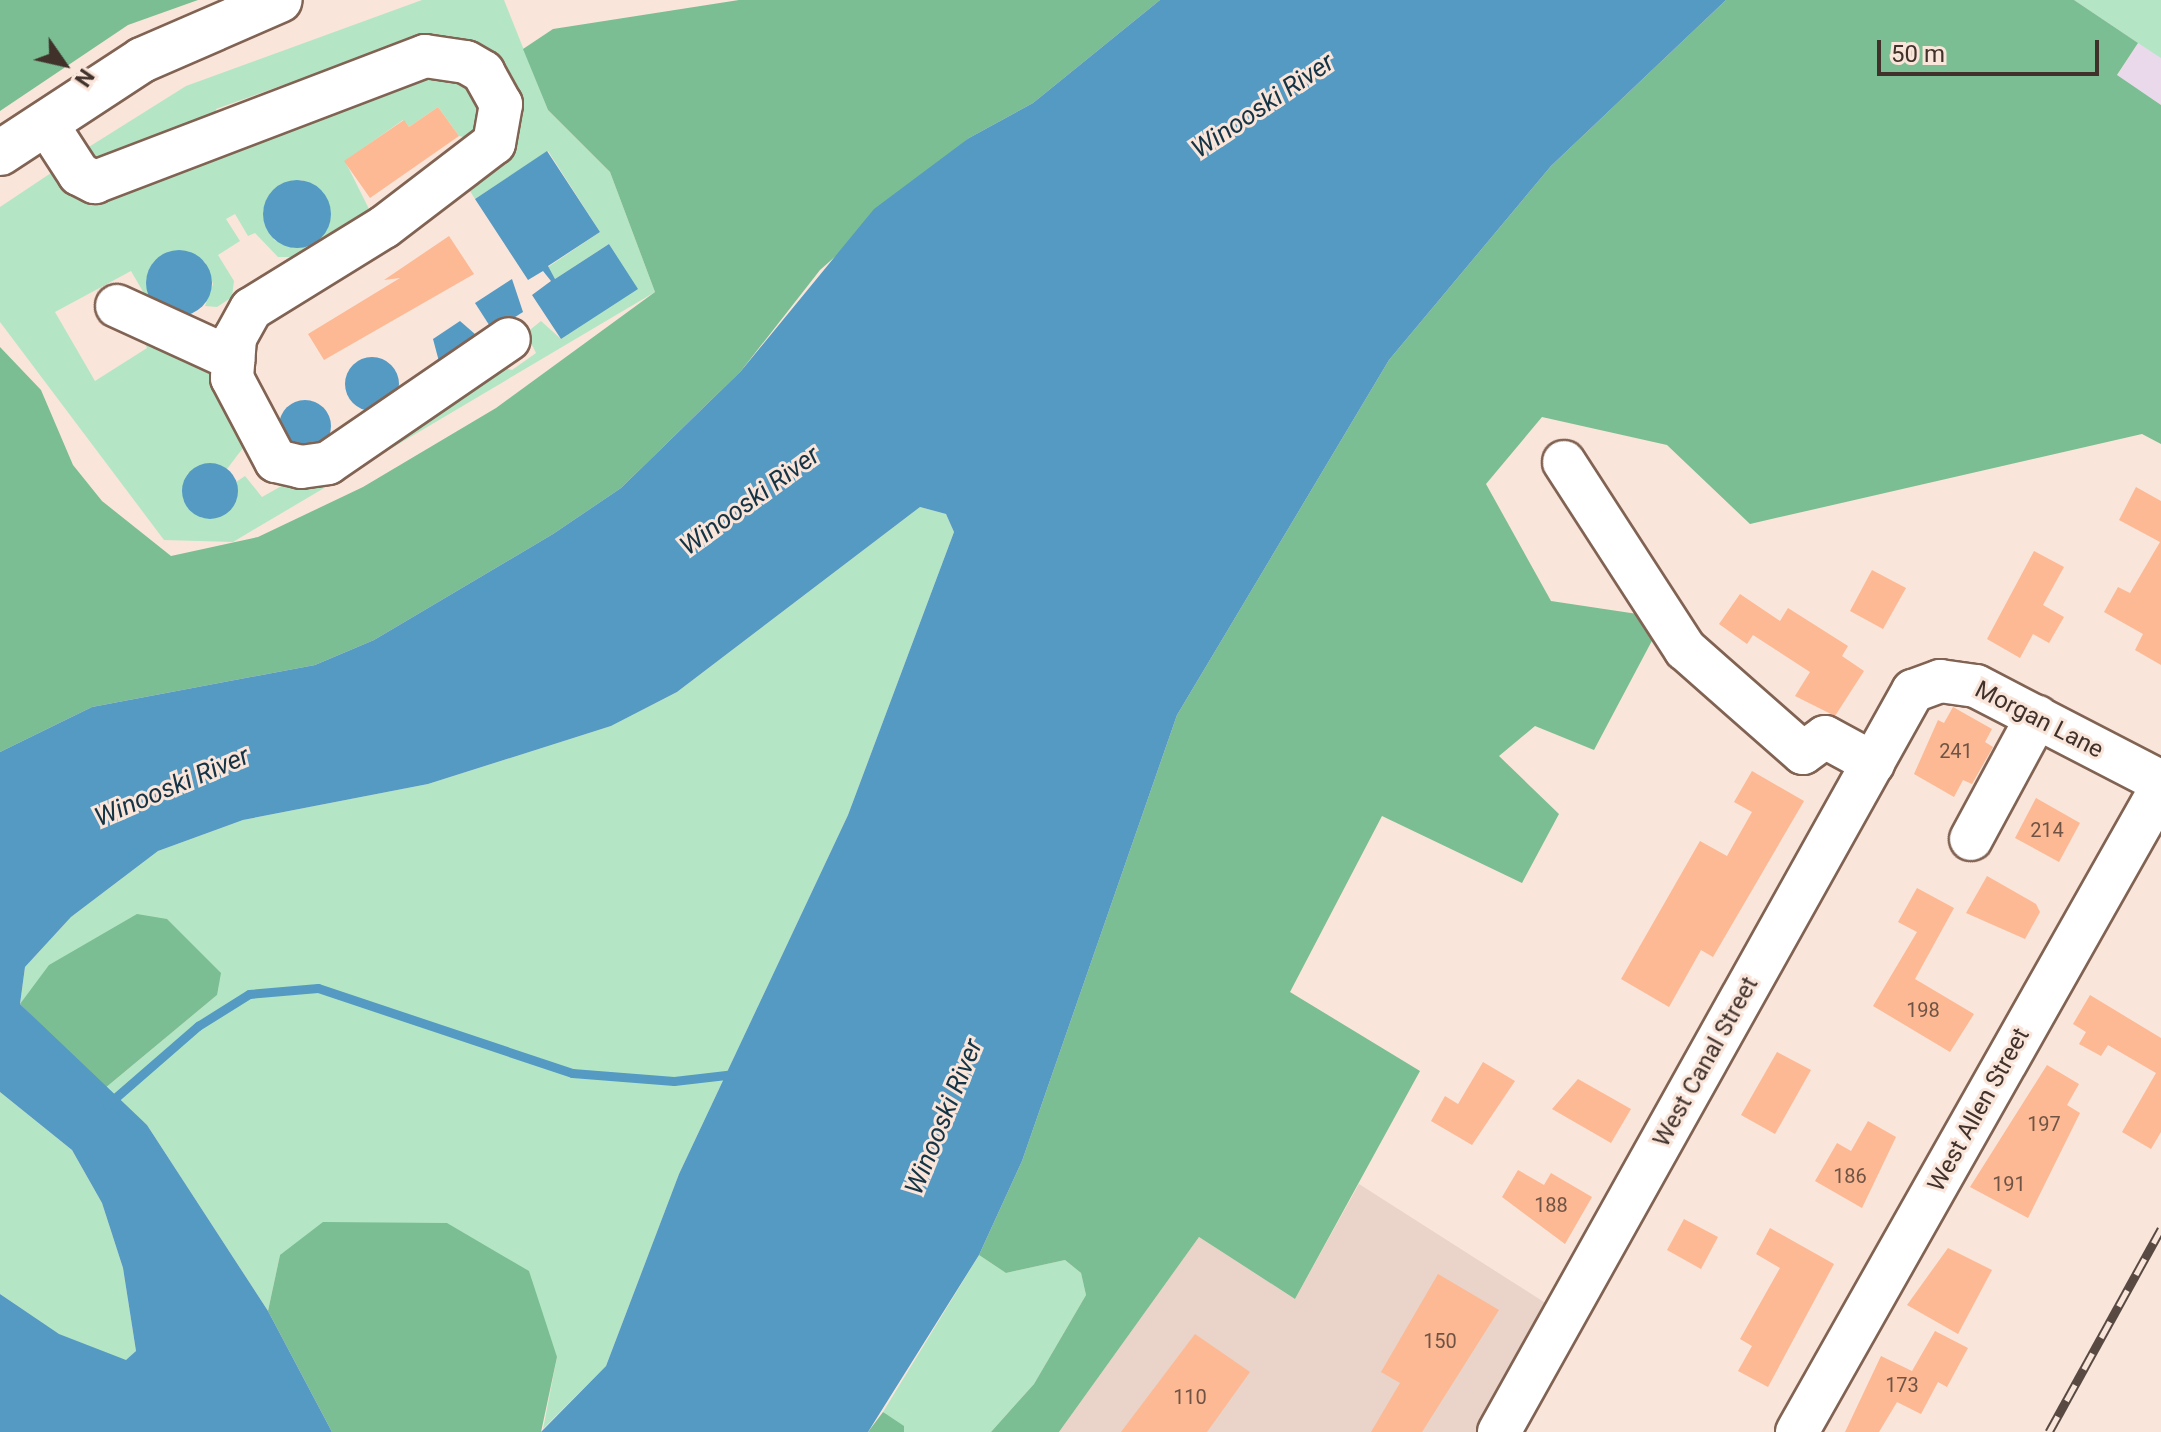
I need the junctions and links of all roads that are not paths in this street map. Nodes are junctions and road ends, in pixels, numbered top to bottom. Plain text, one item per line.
1 (280, 0) edge
2 (46, 123) junction
3 (0, 153) edge
4 (117, 306) dead end
5 (509, 339) dead end
6 (233, 359) junction
7 (1564, 462) dead end
8 (1913, 691) joint
9 (2037, 717) junction
10 (1873, 763) junction
11 (2161, 785) edge
12 (1971, 839) dead end
13 (1499, 1432) edge
14 (1797, 1432) edge

1 - 2 main road
2 - 3 main road
2 - 6 street
4 - 6 street
5 - 6 street
7 - 10 street
8 - 9 street, Morgan Lane
8 - 10 street, West Canal Street
9 - 11 street, Morgan Lane
9 - 12 street
10 - 13 street, West Canal Street
11 - 14 street, West Allen Street

